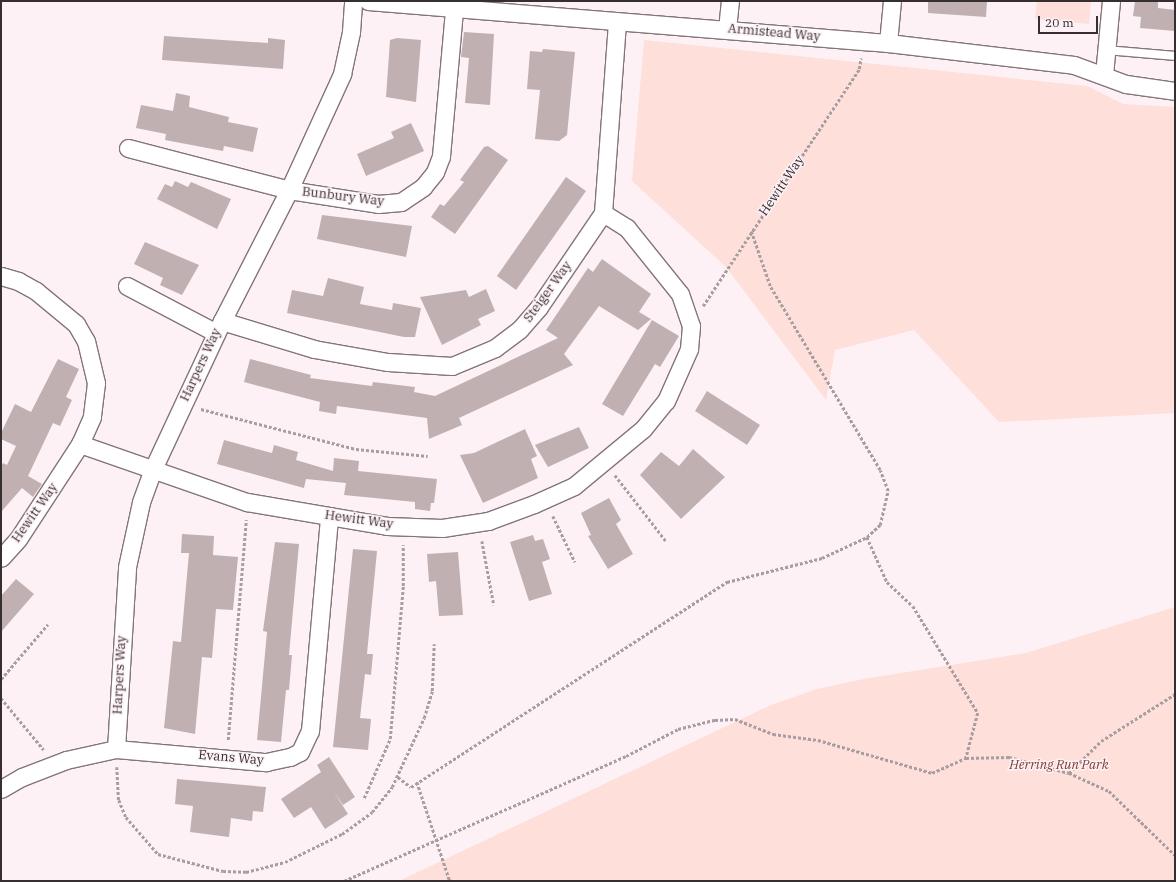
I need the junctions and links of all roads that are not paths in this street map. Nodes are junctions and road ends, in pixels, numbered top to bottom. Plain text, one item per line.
1 (352, 1) edge
2 (368, 1) edge
3 (730, 1) edge
4 (892, 1) edge
5 (1111, 1) edge
6 (454, 10) junction
7 (617, 22) junction
8 (727, 29) junction
9 (888, 43) junction
10 (1107, 50) junction
11 (1175, 56) edge
12 (1104, 75) junction
13 (1175, 91) edge
14 (128, 148) dead end
15 (289, 190) junction
16 (603, 213) junction
17 (1, 276) edge
18 (127, 286) dead end
19 (219, 327) junction
20 (80, 444) junction
21 (154, 469) junction
22 (329, 516) junction
23 (1, 558) edge
24 (116, 749) junction
25 (1, 789) edge

1 - 15 street, Harpers Way
2 - 6 street, Armistead Way
3 - 8 street
4 - 9 street
5 - 10 street
6 - 7 street, Armistead Way
6 - 15 street, Bunbury Way
7 - 8 street, Armistead Way
7 - 16 street
8 - 9 street, Armistead Way
9 - 12 street, Armistead Way
10 - 11 lane
10 - 12 street
12 - 13 street, Armistead Way
14 - 15 street, Bunbury Way
15 - 19 street, Harpers Way
16 - 19 street, Steiger Way
16 - 22 street, Hewitt Way
17 - 20 street
18 - 19 street, Steiger Way
19 - 21 street, Harpers Way
20 - 21 street, Hewitt Way
20 - 23 street, Hewitt Way
21 - 22 street, Hewitt Way
21 - 24 street, Harpers Way
22 - 24 street, Evans Way
24 - 25 street, Evans Way

